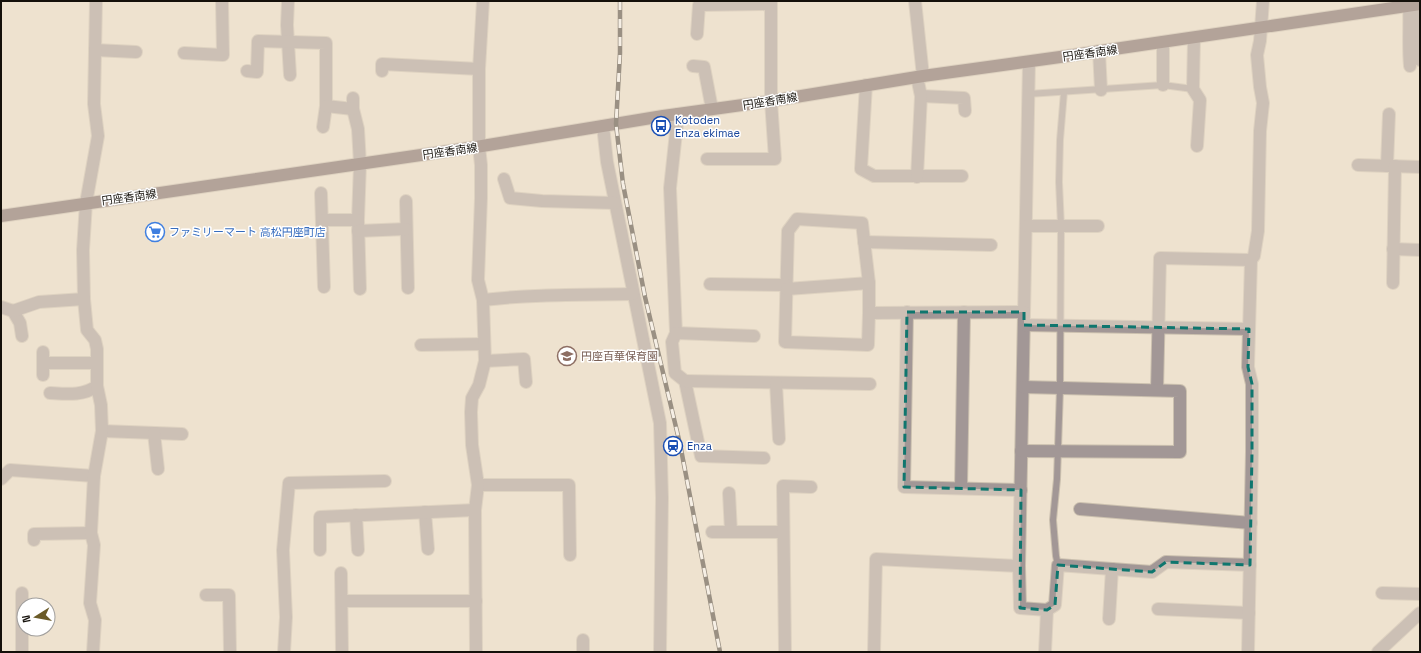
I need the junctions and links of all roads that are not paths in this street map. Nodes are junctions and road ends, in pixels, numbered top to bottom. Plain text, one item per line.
1 (96, 1) edge
2 (222, 1) edge
3 (288, 1) edge
4 (483, 1) edge
5 (915, 1) edge
6 (1263, 1) edge
7 (771, 2) edge
8 (1414, 4) edge
9 (1261, 28) junction
10 (698, 34) dead end
11 (1194, 38) junction
12 (288, 42) junction
13 (1163, 42) junction
14 (95, 50) junction
15 (136, 52) dead end
16 (1099, 52) junction
17 (184, 53) dead end
18 (1029, 62) junction
19 (1415, 63) edge
20 (694, 66) dead end
21 (479, 69) junction
22 (247, 71) dead end
23 (382, 71) dead end
24 (290, 75) dead end
25 (920, 77) junction
26 (1163, 85) junction
27 (866, 86) junction
28 (1193, 89) junction
29 (1101, 90) junction
30 (1064, 92) junction
31 (1028, 94) junction
32 (921, 96) junction
33 (771, 101) junction
34 (326, 106) junction
35 (712, 109) junction
36 (965, 111) dead end
37 (678, 114) junction
38 (1389, 114) dead end
39 (603, 126) junction
40 (323, 127) dead end
41 (1197, 146) dead end
42 (479, 147) junction
43 (707, 159) dead end
44 (360, 164) junction
45 (1358, 165) dead end
46 (1391, 166) junction
47 (1420, 167) edge
48 (962, 176) dead end
49 (917, 177) junction
50 (504, 179) dead end
51 (321, 193) dead end
52 (406, 201) dead end
53 (615, 203) junction
54 (86, 204) junction
55 (1, 216) edge
56 (323, 220) junction
57 (358, 226) junction
58 (1026, 226) junction
59 (1061, 226) junction
60 (1098, 226) dead end
61 (406, 229) junction
62 (864, 242) junction
63 (991, 245) dead end
64 (1394, 249) junction
65 (1420, 250) edge
66 (1251, 260) junction
67 (869, 283) junction
68 (1393, 283) dead end
69 (710, 284) dead end
70 (324, 287) dead end
71 (787, 287) junction
72 (408, 288) dead end
73 (360, 289) dead end
74 (634, 294) junction
75 (84, 299) junction
76 (482, 300) junction
77 (1, 307) edge
78 (13, 311) junction
79 (907, 312) junction
80 (964, 312) junction
81 (1024, 312) junction
82 (869, 313) junction
83 (1024, 325) junction
84 (1060, 326) junction
85 (1159, 327) junction
86 (1249, 328) junction
87 (676, 333) junction
88 (22, 336) dead end
89 (754, 336) dead end
90 (484, 344) junction
91 (422, 345) dead end
92 (485, 362) junction
93 (43, 363) dead end
94 (97, 363) junction
95 (684, 381) junction
96 (526, 382) dead end
97 (776, 383) junction
98 (870, 384) dead end
99 (97, 386) junction
100 (1023, 387) junction
101 (1060, 388) junction
102 (1157, 390) junction
103 (50, 393) dead end
104 (102, 431) junction
105 (154, 433) junction
106 (182, 434) dead end
107 (779, 439) dead end
108 (1022, 451) junction
109 (1057, 451) junction
110 (764, 458) dead end
111 (158, 469) dead end
112 (94, 476) junction
113 (1, 478) edge
114 (385, 480) dead end
115 (478, 485) junction
116 (811, 487) dead end
117 (961, 488) junction
118 (1021, 490) junction
119 (729, 492) dead end
120 (1080, 509) dead end
121 (475, 510) junction
122 (425, 512) junction
123 (356, 515) junction
124 (1251, 523) junction
125 (712, 532) dead end
126 (731, 532) junction
127 (783, 532) junction
128 (91, 533) junction
129 (34, 540) dead end
130 (428, 549) dead end
131 (320, 550) dead end
132 (358, 550) dead end
133 (570, 555) dead end
134 (1058, 565) junction
135 (1250, 565) junction
136 (1019, 566) junction
137 (1112, 569) junction
138 (341, 573) dead end
139 (22, 593) dead end
140 (1382, 593) dead end
141 (1420, 594) edge
142 (206, 595) dead end
143 (342, 601) junction
144 (476, 601) junction
145 (1047, 610) junction
146 (1158, 610) dead end
147 (1249, 612) junction
148 (1420, 613) edge
149 (1110, 619) dead end
150 (22, 652) edge
151 (93, 652) edge
152 (230, 652) edge
153 (284, 652) edge
154 (342, 652) edge
155 (476, 652) edge
156 (660, 652) edge
157 (785, 652) edge
158 (874, 652) edge
159 (1045, 652) edge
160 (1248, 652) edge
161 (1378, 652) edge

1 - 14 street
2 - 17 street
3 - 12 street
4 - 21 street
5 - 25 street
6 - 9 street
7 - 10 street
7 - 33 street
8 - 9 main road, 円座香南線
8 - 19 street
9 - 11 main road, 円座香南線
9 - 66 street
11 - 13 main road, 円座香南線
11 - 28 street
12 - 22 street
12 - 24 street
12 - 34 street
13 - 16 main road, 円座香南線
13 - 26 street
14 - 15 street
14 - 54 street
16 - 18 main road, 円座香南線
16 - 29 street
18 - 25 main road, 円座香南線
18 - 31 street
20 - 35 street
21 - 23 street
21 - 42 street
25 - 27 main road, 円座香南線
25 - 32 street
26 - 28 lane
26 - 29 lane
27 - 33 main road, 円座香南線
27 - 49 street
28 - 41 street
29 - 30 lane
30 - 31 lane
30 - 59 lane
31 - 58 street
32 - 36 street
32 - 49 street
33 - 35 main road, 円座香南線
33 - 43 street
34 - 40 street
34 - 44 street
35 - 37 main road, 円座香南線
37 - 39 main road, 円座香南線
37 - 87 street
38 - 46 street
39 - 42 main road, 円座香南線
39 - 53 street
42 - 44 main road, 円座香南線
42 - 76 street
44 - 54 main road, 円座香南線
44 - 57 street
45 - 46 street
46 - 47 street
46 - 64 street
48 - 49 street
50 - 53 street
51 - 56 street
52 - 61 street
53 - 74 street
54 - 55 main road, 円座香南線
54 - 75 street
56 - 57 street
56 - 70 street
57 - 61 street
57 - 73 street
58 - 59 street
58 - 81 street
59 - 60 street
59 - 84 lane
61 - 72 street
62 - 63 street
62 - 67 street
62 - 71 street
64 - 65 street
64 - 68 street
66 - 85 street
66 - 86 street
67 - 71 street
67 - 82 street
69 - 71 street
71 - 82 street
74 - 76 street
74 - 156 street
75 - 78 street
75 - 94 street
76 - 90 street
77 - 78 street
78 - 88 street
79 - 80 street
79 - 82 street
79 - 117 street
80 - 81 street
80 - 117 street
81 - 83 street
83 - 84 street
83 - 100 street
84 - 85 street
84 - 101 lane
85 - 86 street
85 - 102 street
86 - 124 street
87 - 89 street
87 - 95 street
90 - 91 street
90 - 92 street
92 - 96 street
92 - 115 street
93 - 94 street
94 - 99 street
95 - 97 street
95 - 110 street
97 - 98 street
97 - 107 street
99 - 103 street
99 - 104 street
100 - 101 street
100 - 108 street
101 - 102 street
101 - 109 lane
102 - 109 street
104 - 105 street
104 - 112 street
105 - 106 street
105 - 111 street
108 - 109 street
108 - 118 street
109 - 134 lane
112 - 113 street
112 - 128 street
114 - 153 street
115 - 121 street
115 - 133 street
116 - 127 street
117 - 118 street
118 - 136 street
119 - 126 street
120 - 124 street
121 - 122 street
121 - 144 street
122 - 123 street
122 - 130 street
123 - 131 street
123 - 132 street
124 - 135 street
125 - 126 street
126 - 127 street
127 - 157 street
128 - 129 street
128 - 151 street
134 - 137 street
134 - 145 street
135 - 137 street
135 - 147 street
136 - 145 street
136 - 158 street
137 - 149 street
138 - 143 street
139 - 150 street
140 - 141 street
142 - 152 street
143 - 144 street
143 - 154 street
144 - 155 street
145 - 159 street
146 - 147 street
147 - 160 street
148 - 161 street

